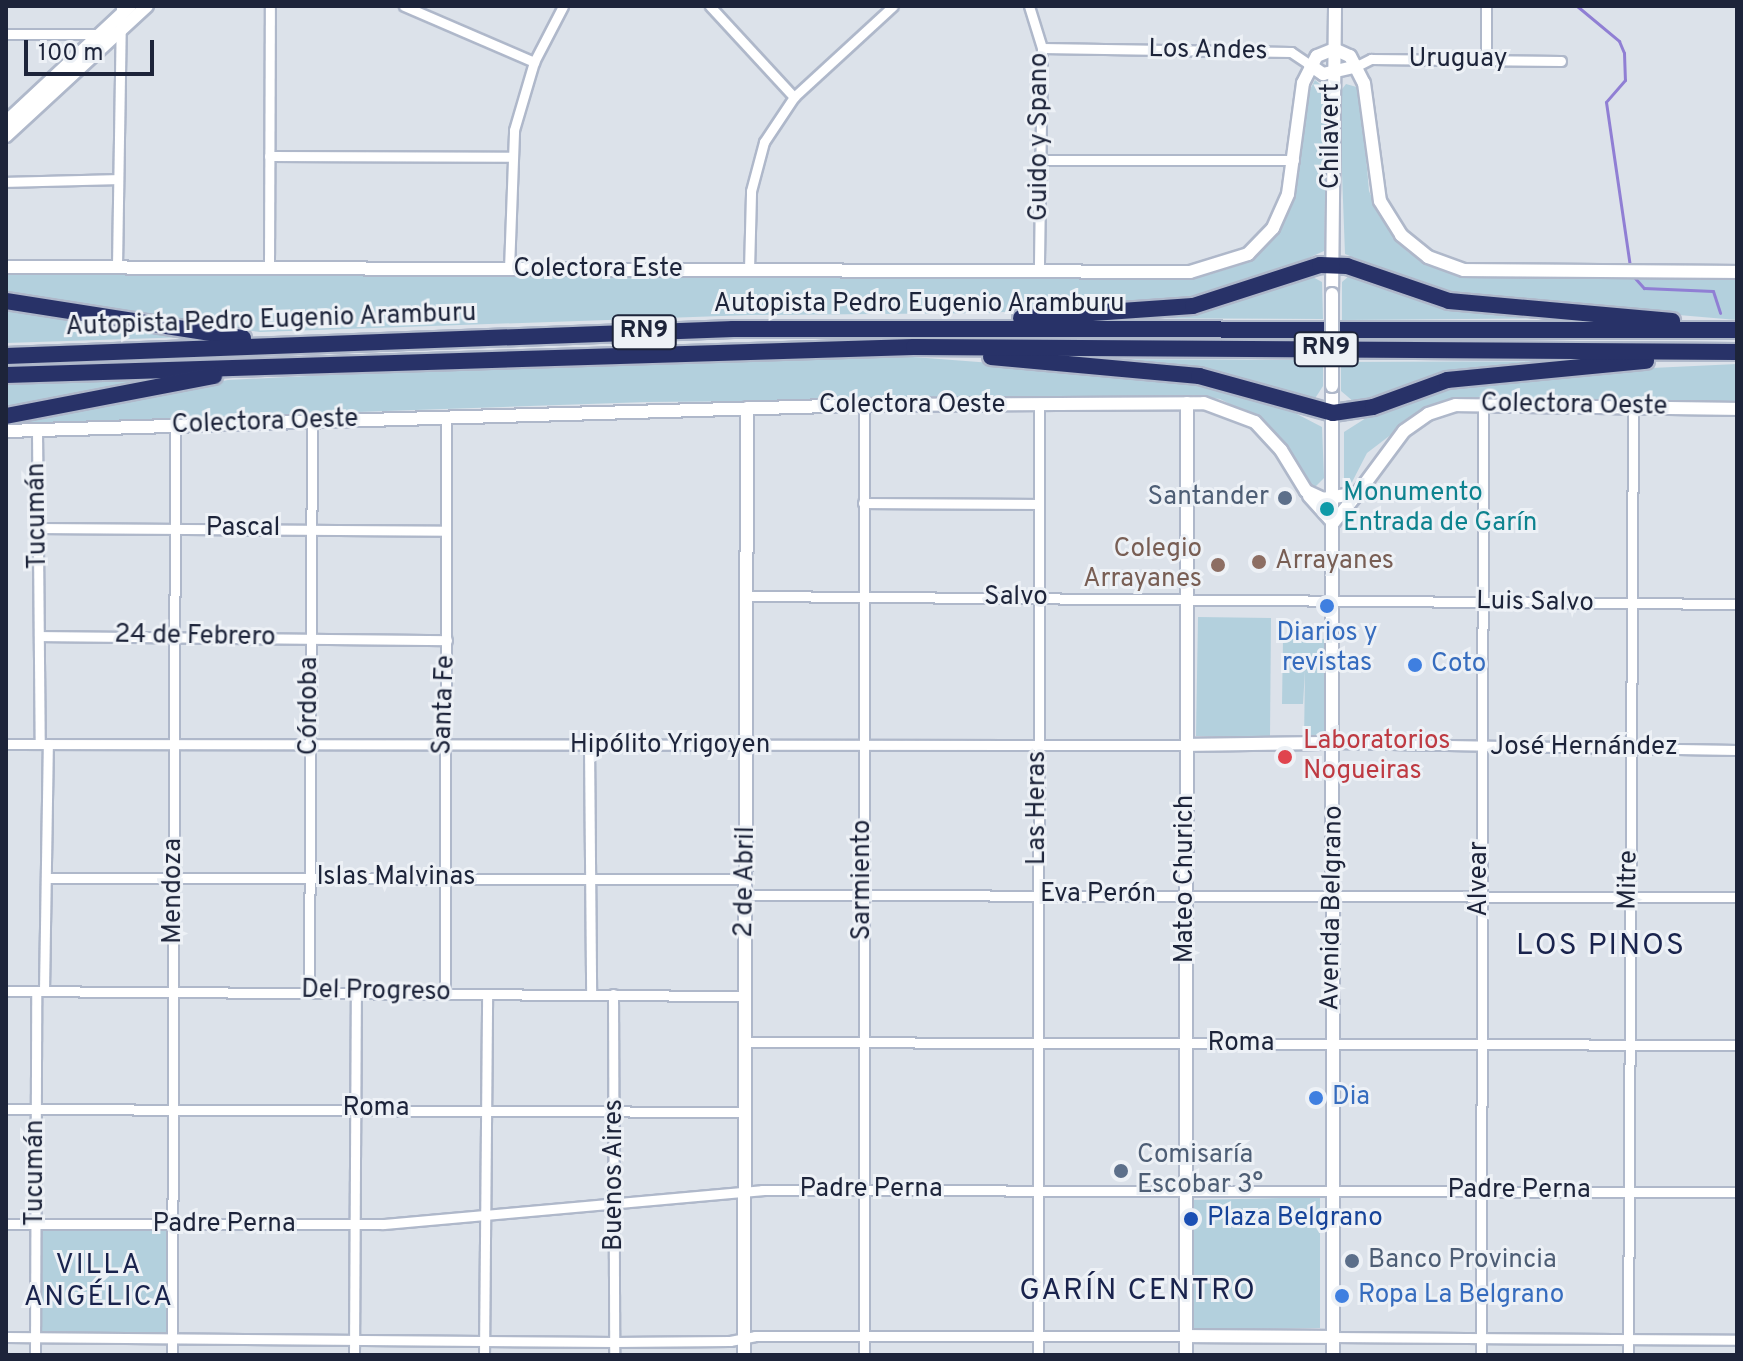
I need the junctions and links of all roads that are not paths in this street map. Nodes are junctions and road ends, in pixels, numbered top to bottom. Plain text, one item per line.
1 (147, 6) edge
2 (270, 6) edge
3 (404, 6) edge
4 (563, 6) edge
5 (710, 6) edge
6 (893, 6) edge
7 (1029, 6) edge
8 (1335, 6) edge
9 (1486, 6) edge
10 (124, 9) edge
11 (119, 32) junction
12 (6, 34) edge
13 (99, 34) junction
14 (1042, 48) junction
15 (1334, 49) junction
16 (1486, 60) junction
17 (1561, 61) dead end
18 (534, 62) junction
19 (1310, 65) junction
20 (1357, 66) junction
21 (1332, 73) junction
22 (794, 97) junction
23 (6, 122) edge
24 (6, 136) edge
25 (269, 156) junction
26 (510, 157) junction
27 (1040, 160) junction
28 (1294, 160) junction
29 (117, 179) junction
30 (6, 182) edge
31 (1333, 265) junction
32 (117, 266) junction
33 (6, 267) edge
34 (269, 267) junction
35 (509, 269) junction
36 (749, 270) junction
37 (1039, 270) junction
38 (1737, 272) edge
39 (1332, 294) joint
40 (6, 301) edge
41 (947, 326) junction
42 (1737, 329) edge
43 (341, 342) junction
44 (914, 347) junction
45 (1737, 353) edge
46 (6, 356) edge
47 (351, 364) junction
48 (6, 375) edge
49 (1187, 403) junction
50 (1483, 404) junction
51 (864, 405) junction
52 (1039, 406) junction
53 (1633, 406) junction
54 (747, 408) junction
55 (1737, 409) edge
56 (1333, 413) junction
57 (6, 416) edge
58 (446, 417) junction
59 (312, 421) junction
60 (175, 426) junction
61 (6, 431) edge
62 (37, 431) junction
63 (1306, 491) junction
64 (1358, 493) junction
65 (1332, 499) junction
66 (863, 503) junction
67 (1038, 504) junction
68 (1333, 523) junction
69 (39, 528) junction
70 (178, 529) junction
71 (312, 530) junction
72 (446, 531) junction
73 (747, 596) junction
74 (863, 597) junction
75 (1039, 598) junction
76 (1187, 599) junction
77 (1333, 601) junction
78 (1483, 602) junction
79 (1631, 604) junction
80 (1737, 604) edge
81 (176, 635) junction
82 (39, 636) junction
83 (310, 640) junction
84 (447, 640) junction
85 (175, 743) junction
86 (1334, 743) junction
87 (6, 744) edge
88 (44, 744) junction
89 (310, 745) junction
90 (589, 745) junction
91 (1187, 745) junction
92 (747, 747) junction
93 (863, 747) junction
94 (1038, 747) junction
95 (1480, 747) junction
96 (443, 748) junction
97 (1630, 748) junction
98 (1737, 750) edge
99 (173, 876) junction
100 (311, 877) junction
101 (46, 878) junction
102 (445, 879) junction
103 (591, 879) junction
104 (746, 879) junction
105 (746, 895) junction
106 (864, 895) junction
107 (1039, 895) junction
108 (1186, 895) junction
109 (1332, 897) junction
110 (1480, 897) junction
111 (1629, 897) junction
112 (1737, 897) edge
113 (6, 991) edge
114 (40, 991) junction
115 (173, 991) junction
116 (309, 992) junction
117 (356, 992) junction
118 (445, 993) junction
119 (591, 993) junction
120 (487, 994) junction
121 (613, 994) junction
122 (745, 996) junction
123 (745, 1042) junction
124 (862, 1042) junction
125 (1039, 1043) junction
126 (1331, 1043) junction
127 (1184, 1044) junction
128 (1481, 1045) junction
129 (1626, 1045) junction
130 (1737, 1045) edge
131 (6, 1109) edge
132 (173, 1109) junction
133 (355, 1109) junction
134 (485, 1109) junction
135 (35, 1110) junction
136 (616, 1110) junction
137 (745, 1112) junction
138 (1332, 1189) junction
139 (863, 1190) junction
140 (1628, 1190) junction
141 (1480, 1191) junction
142 (743, 1192) junction
143 (1039, 1192) junction
144 (1737, 1192) edge
145 (1187, 1193) junction
146 (616, 1202) junction
147 (485, 1214) junction
148 (6, 1224) edge
149 (36, 1224) junction
150 (355, 1224) junction
151 (172, 1225) junction
152 (864, 1335) junction
153 (1038, 1336) junction
154 (1186, 1336) junction
155 (6, 1337) edge
156 (35, 1337) junction
157 (1333, 1337) junction
158 (172, 1339) junction
159 (354, 1339) junction
160 (744, 1339) junction
161 (1628, 1339) junction
162 (1481, 1340) junction
163 (1737, 1340) edge
164 (484, 1341) junction
165 (614, 1342) junction
166 (35, 1355) edge
167 (172, 1355) edge
168 (354, 1355) edge
169 (484, 1355) edge
170 (614, 1355) edge
171 (744, 1355) edge
172 (864, 1355) edge
173 (1038, 1355) edge
174 (1186, 1355) edge
175 (1333, 1355) edge
176 (1481, 1355) edge
177 (1628, 1355) edge

1 - 11 street
2 - 25 street
3 - 18 street
4 - 18 street
5 - 22 street
6 - 22 street
7 - 14 street, Guido y Spano
8 - 15 street, Chilavert
9 - 16 street
10 - 11 street
10 - 13 street
11 - 13 street
11 - 24 street
11 - 29 street
12 - 13 street
13 - 23 street
14 - 19 street, Los Andes
14 - 27 street, Guido y Spano
15 - 19 street
15 - 20 street
15 - 21 street, Chilavert
16 - 17 street, Uruguay
16 - 20 street, Uruguay
18 - 26 street
19 - 21 street
19 - 28 street, Colectora Este
20 - 21 street
20 - 38 street
21 - 31 street, Chilavert
22 - 36 street
25 - 26 street
25 - 34 street
26 - 35 street
27 - 28 street
27 - 37 street, Guido y Spano
28 - 37 street, Colectora Este
29 - 30 street
29 - 32 street
31 - 39 street, Chilavert
31 - 41 highway
31 - 42 highway
32 - 33 street, Colectora Este
32 - 34 street, Colectora Este
34 - 35 street, Colectora Este
35 - 36 street, Colectora Este
36 - 37 street, Colectora Este
39 - 56 street, Avenida Belgrano, bridge
40 - 43 highway
41 - 42 highway, Autopista Pedro Eugenio Aramburu / RN9
41 - 43 highway, Autopista Pedro Eugenio Aramburu / RN9
43 - 46 highway, Autopista Pedro Eugenio Aramburu / RN9
44 - 45 highway, Autopista Pedro Eugenio Aramburu / RN9
44 - 47 highway, Autopista Pedro Eugenio Aramburu / RN9
44 - 56 highway
45 - 56 highway
47 - 48 highway, Autopista Pedro Eugenio Aramburu / RN9
47 - 57 highway
49 - 52 street, Colectora Oeste
49 - 63 street, Colectora Oeste
49 - 76 street, Mateo Churich
50 - 53 street, Colectora Oeste
50 - 64 street, Colectora Oeste
50 - 78 street, Alvear
51 - 52 street, Colectora Oeste
51 - 54 street, Colectora Oeste
51 - 66 street, Sarmiento
52 - 67 street, Las Heras
53 - 55 street, Colectora Oeste
53 - 79 street, Mitre
54 - 58 street, Colectora Oeste
54 - 73 street, 2 de Abril
56 - 65 street, Avenida Belgrano
58 - 59 street, Colectora Oeste
58 - 72 street, Santa Fe
59 - 60 street, Colectora Oeste
59 - 71 street, Córdoba
60 - 62 street, Colectora Oeste
60 - 70 street, Mendoza
61 - 62 street, Colectora Oeste
62 - 69 street, Tucumán
63 - 65 street
63 - 68 street, Colectora Oeste
64 - 65 street
64 - 68 street, Colectora Oeste
65 - 68 street, Avenida Belgrano
66 - 67 street
66 - 74 street, Sarmiento
67 - 75 street, Las Heras
68 - 77 street, Avenida Belgrano
69 - 70 street, Pascal
69 - 82 street, Tucumán
70 - 71 street, Pascal
70 - 81 street, Mendoza
71 - 72 street, Pascal
71 - 83 street, Córdoba
72 - 84 street, Santa Fe
73 - 74 street, Salvo
73 - 92 street, 2 de Abril
74 - 75 street, Salvo
74 - 93 street, Sarmiento
75 - 76 street, Salvo
75 - 94 street, Las Heras
76 - 77 street, Salvo
76 - 91 street, Mateo Churich
77 - 78 street, Luis Salvo
77 - 86 street, Avenida Belgrano
78 - 79 street, Luis Salvo
78 - 95 street, Alvear
79 - 80 street, Luis Salvo
79 - 97 street, Mitre
81 - 82 street, 24 de Febrero
81 - 83 street, 24 de Febrero
81 - 85 street, Mendoza
82 - 88 street, Tucumán
83 - 84 street, 24 de Febrero
83 - 89 street, Córdoba
84 - 96 street, Santa Fe
85 - 88 street, Hipólito Yrigoyen
85 - 89 street, Hipólito Yrigoyen
85 - 99 street, Mendoza
86 - 91 street, Hipólito Yrigoyen
86 - 95 street, José Hernández
86 - 109 street, Avenida Belgrano
87 - 88 street, Hipólito Yrigoyen
88 - 101 street, Tucumán
89 - 96 street, Hipólito Yrigoyen
89 - 100 street, Córdoba
90 - 92 street, Hipólito Yrigoyen
90 - 96 street, Hipólito Yrigoyen
90 - 103 street
91 - 94 street, Hipólito Yrigoyen
91 - 108 street, Mateo Churich
92 - 93 street, Hipólito Yrigoyen
92 - 104 street, 2 de Abril
93 - 94 street, Hipólito Yrigoyen
93 - 106 street, Sarmiento
94 - 107 street, Las Heras
95 - 97 street, José Hernández
95 - 110 street, Alvear
96 - 102 street, Santa Fe
97 - 98 street, José Hernández
97 - 111 street, Mitre
99 - 100 street, Islas Malvinas
99 - 101 street, Islas Malvinas
99 - 115 street, Mendoza
100 - 102 street, Islas Malvinas
100 - 116 street, Córdoba
101 - 114 street, Tucumán
102 - 103 street, Islas Malvinas
102 - 118 street, Santa Fe
103 - 104 street, Islas Malvinas
103 - 119 street
104 - 105 street, 2 de Abril
105 - 106 street, Eva Perón
105 - 122 street, 2 de Abril
106 - 107 street, Eva Perón
106 - 124 street, Sarmiento
107 - 108 street, Eva Perón
107 - 125 street, Las Heras
108 - 109 street, Eva Perón
108 - 127 street, Mateo Churich
109 - 110 street, Eva Perón
109 - 126 street, Avenida Belgrano
110 - 111 street, Eva Perón
110 - 128 street, Alvear
111 - 112 street, Eva Perón
111 - 129 street, Mitre
113 - 114 street, Del Progreso
114 - 115 street, Del Progreso
114 - 135 street, Tucumán
115 - 116 street, Del Progreso
115 - 132 street, Mendoza
116 - 117 street, Del Progreso
117 - 118 street, Del Progreso
117 - 133 street
118 - 120 street, Del Progreso
119 - 120 street, Del Progreso
119 - 121 street, Del Progreso
120 - 134 street
121 - 122 street, Del Progreso
121 - 136 street, Buenos Aires
122 - 123 street, 2 de Abril
123 - 124 street, Roma
123 - 137 street, 2 de Abril
124 - 125 street, Roma
124 - 139 street, Sarmiento
125 - 127 street, Roma
125 - 143 street, Las Heras
126 - 127 street, Roma
126 - 128 street, Roma
126 - 138 street, Avenida Belgrano
127 - 145 street, Mateo Churich
128 - 129 street, Roma
128 - 141 street, Alvear
129 - 130 street, Roma
129 - 140 street, Mitre
131 - 135 street, Roma
132 - 133 street, Roma
132 - 135 street, Roma
132 - 151 street, Mendoza
133 - 134 street, Roma
133 - 150 street
134 - 136 street, Roma
134 - 147 street
135 - 149 street, Tucumán
136 - 137 street, Roma
136 - 146 street, Buenos Aires
137 - 142 street, 2 de Abril
138 - 141 street, Padre Perna
138 - 145 street, Padre Perna
138 - 157 street, Avenida Belgrano
139 - 142 street, Padre Perna
139 - 143 street, Padre Perna
139 - 152 street, Sarmiento
140 - 141 street, Padre Perna
140 - 144 street, Padre Perna
140 - 161 street, Mitre
141 - 162 street, Alvear
142 - 146 street, Padre Perna
142 - 160 street, 2 de Abril
143 - 145 street, Padre Perna
143 - 153 street, Las Heras
145 - 154 street, Mateo Churich
146 - 147 street, Padre Perna
146 - 165 street, Buenos Aires
147 - 150 street, Padre Perna
147 - 164 street
148 - 149 street, Padre Perna
149 - 151 street, Padre Perna
149 - 156 street, Tucumán
150 - 151 street, Padre Perna
150 - 159 street
151 - 158 street, Mendoza
152 - 153 street
152 - 160 street
152 - 172 street, Sarmiento
153 - 154 street
153 - 173 street, Las Heras
154 - 157 street
154 - 174 street, Mateo Churich
155 - 156 street
156 - 158 street
156 - 166 street, Tucumán
157 - 162 street
157 - 175 street, Avenida Belgrano
158 - 159 street
158 - 167 street, Mendoza
159 - 164 street
159 - 168 street
160 - 165 street
160 - 171 street, 2 de Abril
161 - 162 street
161 - 163 street
161 - 177 street, Mitre
162 - 176 street, Alvear
164 - 165 street
164 - 169 street
165 - 170 street, Buenos Aires

